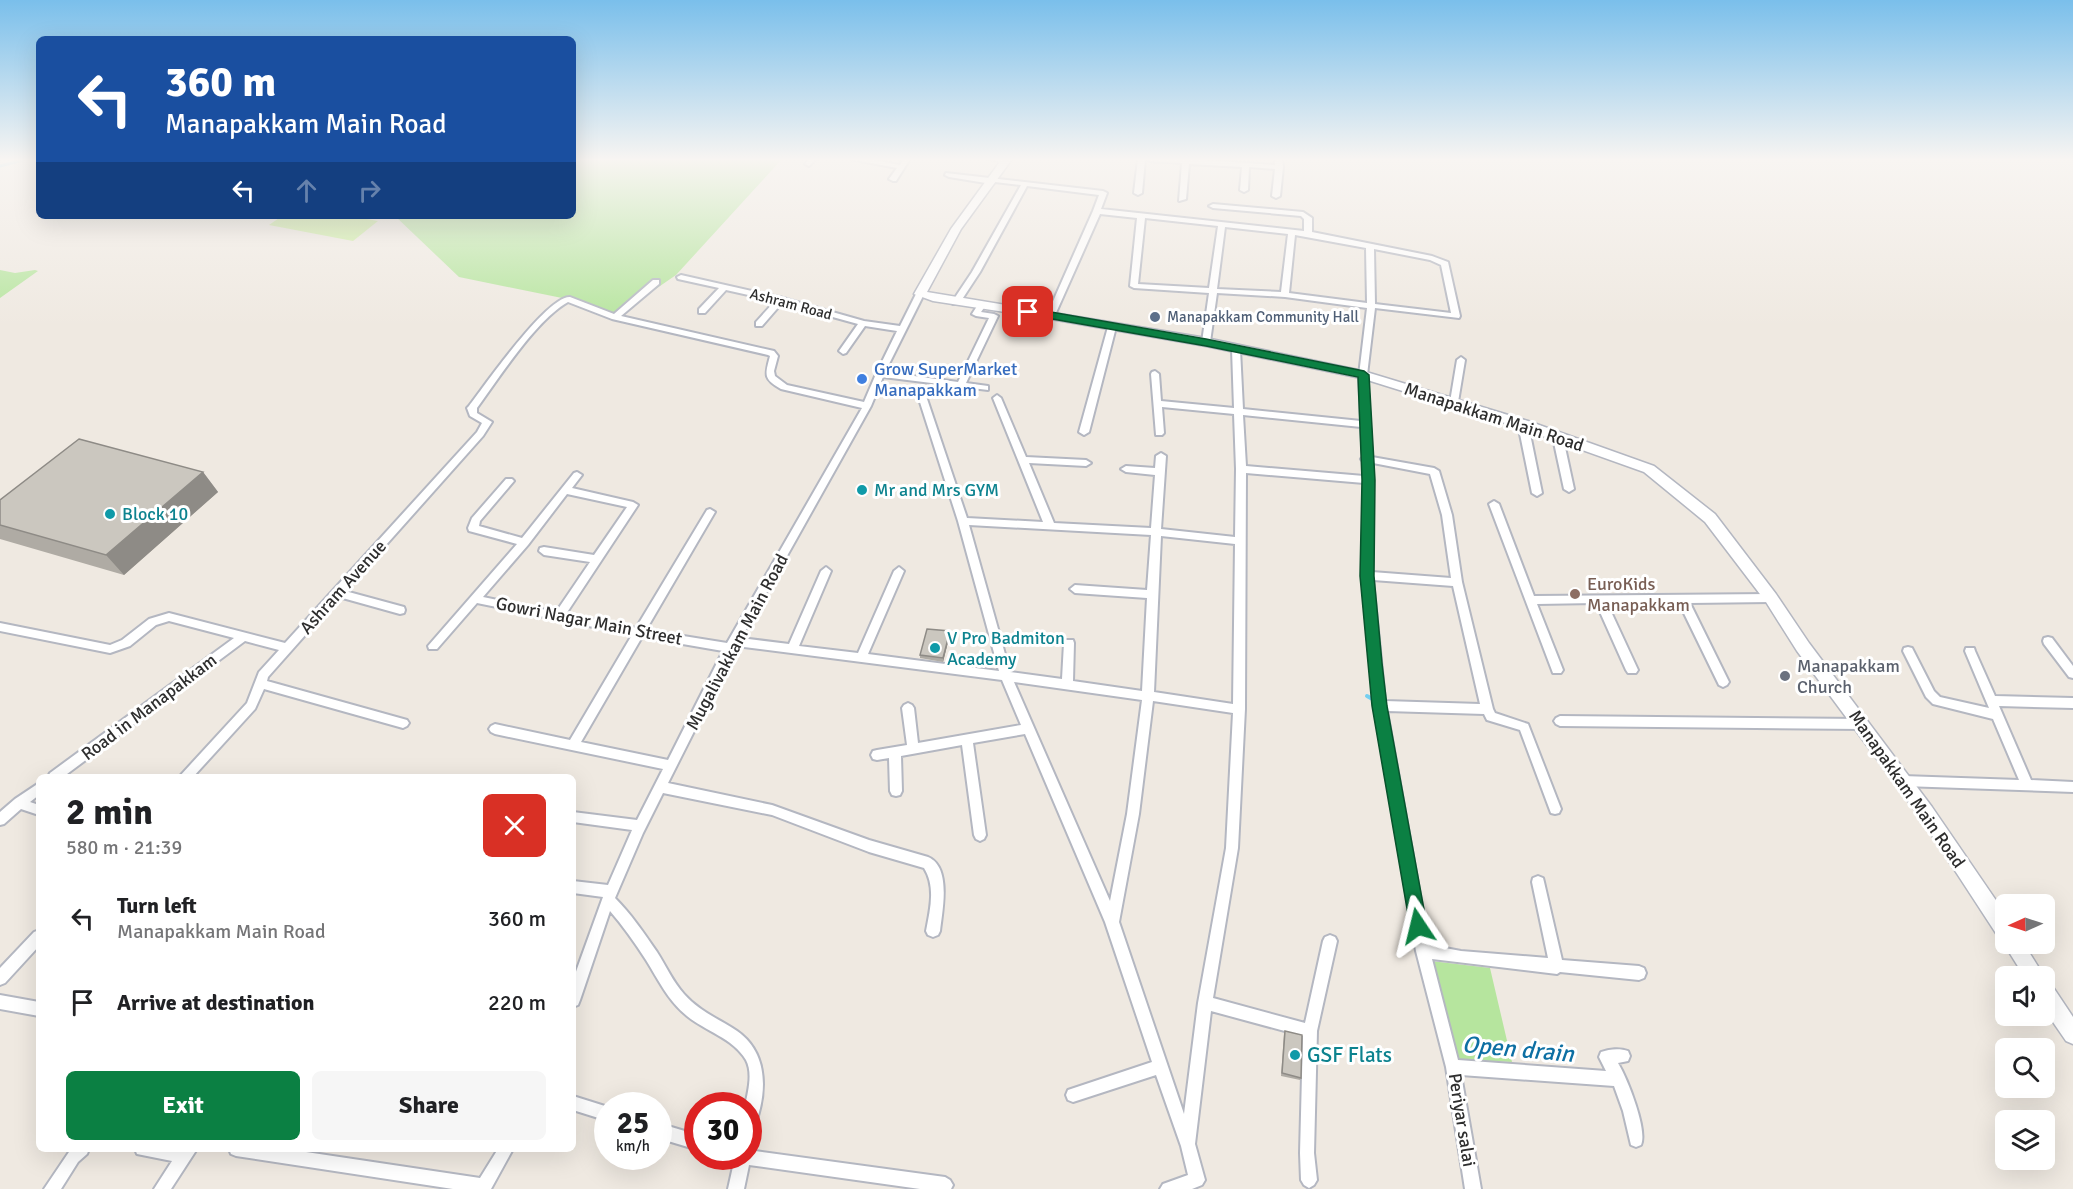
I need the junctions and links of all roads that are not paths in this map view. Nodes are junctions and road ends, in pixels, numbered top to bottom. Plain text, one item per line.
1 (967, 214) edge
2 (1008, 214) edge
3 (1095, 214) edge
4 (1128, 214) edge
5 (1304, 214) edge
6 (1141, 216) junction
7 (1222, 224) junction
8 (1292, 232) junction
9 (1308, 234) junction
10 (1370, 246) junction
11 (681, 277) dead end
12 (656, 282) dead end
13 (724, 287) junction
14 (1212, 292) junction
15 (920, 294) junction
16 (1285, 296) junction
17 (780, 300) junction
18 (956, 302) junction
19 (982, 305) junction
20 (1371, 307) junction
21 (702, 311) dead end
22 (1051, 315) junction
23 (615, 317) junction
24 (862, 323) junction
25 (759, 324) dead end
26 (1112, 327) junction
27 (901, 329) junction
28 (1206, 342) junction
29 (1236, 349) junction
30 (843, 351) dead end
31 (1461, 360) dead end
32 (880, 374) junction
33 (1155, 374) dead end
34 (1364, 375) junction
35 (962, 385) junction
36 (985, 388) dead end
37 (922, 396) dead end
38 (997, 398) dead end
39 (1454, 402) junction
40 (1158, 404) junction
41 (867, 406) junction
42 (1238, 412) junction
43 (1365, 424) junction
44 (1523, 424) junction
45 (1084, 432) dead end
46 (1159, 434) dead end
47 (1558, 438) junction
48 (1161, 456) dead end
49 (1366, 459) junction
50 (1023, 460) junction
51 (1086, 463) dead end
52 (1126, 469) dead end
53 (1240, 469) junction
54 (1160, 472) junction
55 (577, 475) dead end
56 (1369, 480) junction
57 (509, 481) dead end
58 (1569, 489) dead end
59 (565, 490) junction
60 (1536, 493) dead end
61 (1494, 504) dead end
62 (710, 512) dead end
63 (963, 521) junction
64 (1050, 526) junction
65 (1156, 532) junction
66 (524, 542) junction
67 (1239, 542) junction
68 (544, 551) dead end
69 (598, 559) junction
70 (826, 571) dead end
71 (899, 571) dead end
72 (1367, 576) junction
73 (1457, 582) junction
74 (1075, 589) dead end
75 (339, 593) junction
76 (1152, 594) junction
77 (1771, 598) junction
78 (475, 599) junction
79 (1531, 600) junction
80 (1600, 600) junction
81 (1683, 600) junction
82 (400, 610) dead end
83 (558, 617) junction
84 (0, 627) edge
85 (640, 633) junction
86 (243, 637) junction
87 (2048, 641) dead end
88 (1069, 643) dead end
89 (732, 645) junction
90 (433, 646) dead end
91 (287, 648) junction
92 (792, 649) junction
93 (1908, 651) dead end
94 (1970, 651) dead end
95 (861, 658) junction
96 (1557, 670) dead end
97 (1632, 670) dead end
98 (2073, 674) edge
99 (1006, 676) junction
100 (1723, 682) dead end
101 (260, 683) junction
102 (1067, 684) junction
103 (1147, 696) junction
104 (1990, 701) junction
105 (2073, 704) edge
106 (1380, 706) junction
107 (908, 708) dead end
108 (1487, 709) junction
109 (1239, 710) junction
110 (1997, 716) junction
111 (1560, 721) dead end
112 (404, 723) dead end
113 (1862, 724) junction
114 (1029, 728) junction
115 (495, 729) dead end
116 (968, 739) junction
117 (573, 745) junction
118 (913, 748) junction
119 (894, 752) junction
120 (877, 755) dead end
121 (672, 766) junction
122 (58, 774) edge
123 (188, 774) edge
124 (1904, 781) junction
125 (2027, 785) junction
126 (661, 787) junction
127 (2073, 787) edge
128 (36, 790) edge
129 (896, 791) dead end
130 (19, 802) junction
131 (36, 809) edge
132 (1555, 809) dead end
133 (576, 817) edge
134 (0, 820) edge
135 (640, 826) junction
136 (980, 835) dead end
137 (1538, 882) dead end
138 (576, 888) edge
139 (610, 895) junction
140 (1995, 916) edge
141 (1112, 922) junction
142 (933, 931) dead end
143 (36, 939) edge
144 (1330, 941) dead end
145 (1423, 951) junction
146 (1557, 967) junction
147 (578, 973) edge
148 (1639, 973) dead end
149 (0, 978) edge
150 (0, 1002) edge
151 (1205, 1003) junction
152 (2055, 1007) edge
153 (36, 1008) edge
154 (1310, 1031) junction
155 (2073, 1034) edge
156 (1623, 1056) dead end
157 (1161, 1066) junction
158 (1453, 1067) junction
159 (1619, 1079) junction
160 (754, 1092) edge
161 (1073, 1095) dead end
162 (576, 1104) edge
163 (594, 1110) edge
164 (1636, 1140) dead end
165 (1188, 1144) junction
166 (79, 1152) edge
167 (255, 1152) edge
168 (505, 1152) edge
169 (188, 1153) edge
170 (762, 1160) edge
171 (740, 1170) edge
172 (1309, 1180) dead end
173 (945, 1185) dead end
174 (1199, 1185) edge
175 (483, 1188) edge
176 (52, 1189) edge
177 (162, 1189) edge
178 (736, 1189) edge
179 (1168, 1189) edge
180 (1473, 1189) edge

1 - 15 main road
2 - 18 street
3 - 22 street
4 - 6 street
5 - 9 street
6 - 7 street
6 - 14 street
7 - 8 street
7 - 14 street
8 - 9 street
8 - 16 street
9 - 10 street
10 - 20 street, Periyar salai
10 - 20 street
11 - 13 street, Ashram Road
12 - 23 street
13 - 17 street, Ashram Road
13 - 21 street
14 - 16 street
14 - 28 street
15 - 18 main road, Manapakkam Main Road
15 - 27 street, Mugalivakkam Main Road
16 - 20 street
17 - 24 street, Ashram Road
17 - 25 street
18 - 19 main road, Manapakkam Main Road
19 - 22 main road, Manapakkam Main Road
19 - 35 street
20 - 34 street, Periyar salai
22 - 26 main road, Manapakkam Main Road
23 - 41 street
23 - 75 street, Ashram Avenue
24 - 27 street, Ashram Road
24 - 30 street
26 - 28 main road, Manapakkam Main Road
26 - 45 street
27 - 32 street, Mugalivakkam Main Road
28 - 29 main road, Manapakkam Main Road
29 - 34 main road, Manapakkam Main Road
29 - 42 street
31 - 39 street
32 - 35 street
32 - 41 street, Mugalivakkam Main Road
33 - 40 street
34 - 39 main road, Manapakkam Main Road
34 - 43 street, Periyar salai
35 - 36 street
37 - 63 street
38 - 50 street
39 - 44 main road, Manapakkam Main Road
40 - 42 street
40 - 46 street
41 - 89 street, Mugalivakkam Main Road
42 - 43 street
42 - 53 street
43 - 49 street, Periyar salai
44 - 47 main road, Manapakkam Main Road
44 - 60 street
47 - 58 street
47 - 77 main road, Manapakkam Main Road
48 - 54 street
49 - 56 street, Periyar salai
49 - 73 street
50 - 51 street
50 - 64 street
52 - 54 street
53 - 56 street
53 - 67 street
54 - 65 street
55 - 59 street
56 - 72 street, Periyar salai
57 - 66 street
59 - 66 street
59 - 69 street
61 - 79 street
62 - 85 street
63 - 64 street
63 - 99 street
64 - 65 street
65 - 67 street
65 - 76 street
66 - 78 street
67 - 109 street
68 - 69 street
69 - 83 street
70 - 92 street
71 - 95 street
72 - 73 street
72 - 106 street, Periyar salai
73 - 108 street
74 - 76 street
75 - 82 street
75 - 91 street, Ashram Avenue
76 - 103 street
77 - 81 street
77 - 113 main road, Manapakkam Main Road
78 - 83 street, Gowri Nagar Main Street
78 - 90 street, Gowri Nagar Main Street
79 - 80 street
79 - 96 street
80 - 81 street
80 - 97 street
81 - 100 street
83 - 85 street, Gowri Nagar Main Street
84 - 86 street, Ashram Avenue
85 - 89 street, Gowri Nagar Main Street
85 - 117 street
86 - 91 street, Ashram Avenue
86 - 122 street, Road in Manapakkam
87 - 98 street
88 - 102 street
89 - 92 street, Gowri Nagar Main Street
89 - 121 street, Mugalivakkam Main Road
91 - 101 street
92 - 95 street, Gowri Nagar Main Street
93 - 110 street
94 - 104 street
95 - 99 street, Gowri Nagar Main Street
99 - 102 street, Gowri Nagar Main Street
99 - 114 street
101 - 112 street
101 - 123 street
102 - 103 street, Gowri Nagar Main Street
103 - 109 street, Gowri Nagar Main Street
103 - 141 street
104 - 105 street
104 - 110 street
106 - 108 street
106 - 145 street, Periyar salai
107 - 118 street
108 - 132 street
109 - 151 street
110 - 125 street
111 - 113 street
113 - 124 main road, Manapakkam Main Road
114 - 116 street
114 - 141 street
115 - 117 street
116 - 118 street
116 - 136 street
117 - 121 street
118 - 119 street
119 - 120 street
119 - 129 street
121 - 126 street, Mugalivakkam Main Road
124 - 125 street
124 - 140 main road, Manapakkam Main Road
125 - 127 street
126 - 135 street, Mugalivakkam Main Road
126 - 142 street
128 - 130 street
130 - 131 street
130 - 134 street
133 - 135 street
135 - 139 street, Mugalivakkam Main Road
137 - 146 street
138 - 139 street
139 - 147 street, Mugalivakkam Main Road
139 - 160 street
141 - 157 street
143 - 149 street
144 - 154 street
145 - 146 street
145 - 158 street, Periyar salai
146 - 148 street
150 - 153 street
151 - 154 street
151 - 165 street
152 - 155 main road
154 - 172 street
156 - 159 street
157 - 161 street
157 - 165 street
158 - 159 street
158 - 180 street, Periyar salai
159 - 164 street
162 - 163 street
165 - 174 street
166 - 176 street
167 - 175 street
168 - 175 street
169 - 177 street
170 - 173 street
171 - 178 street
174 - 179 street

